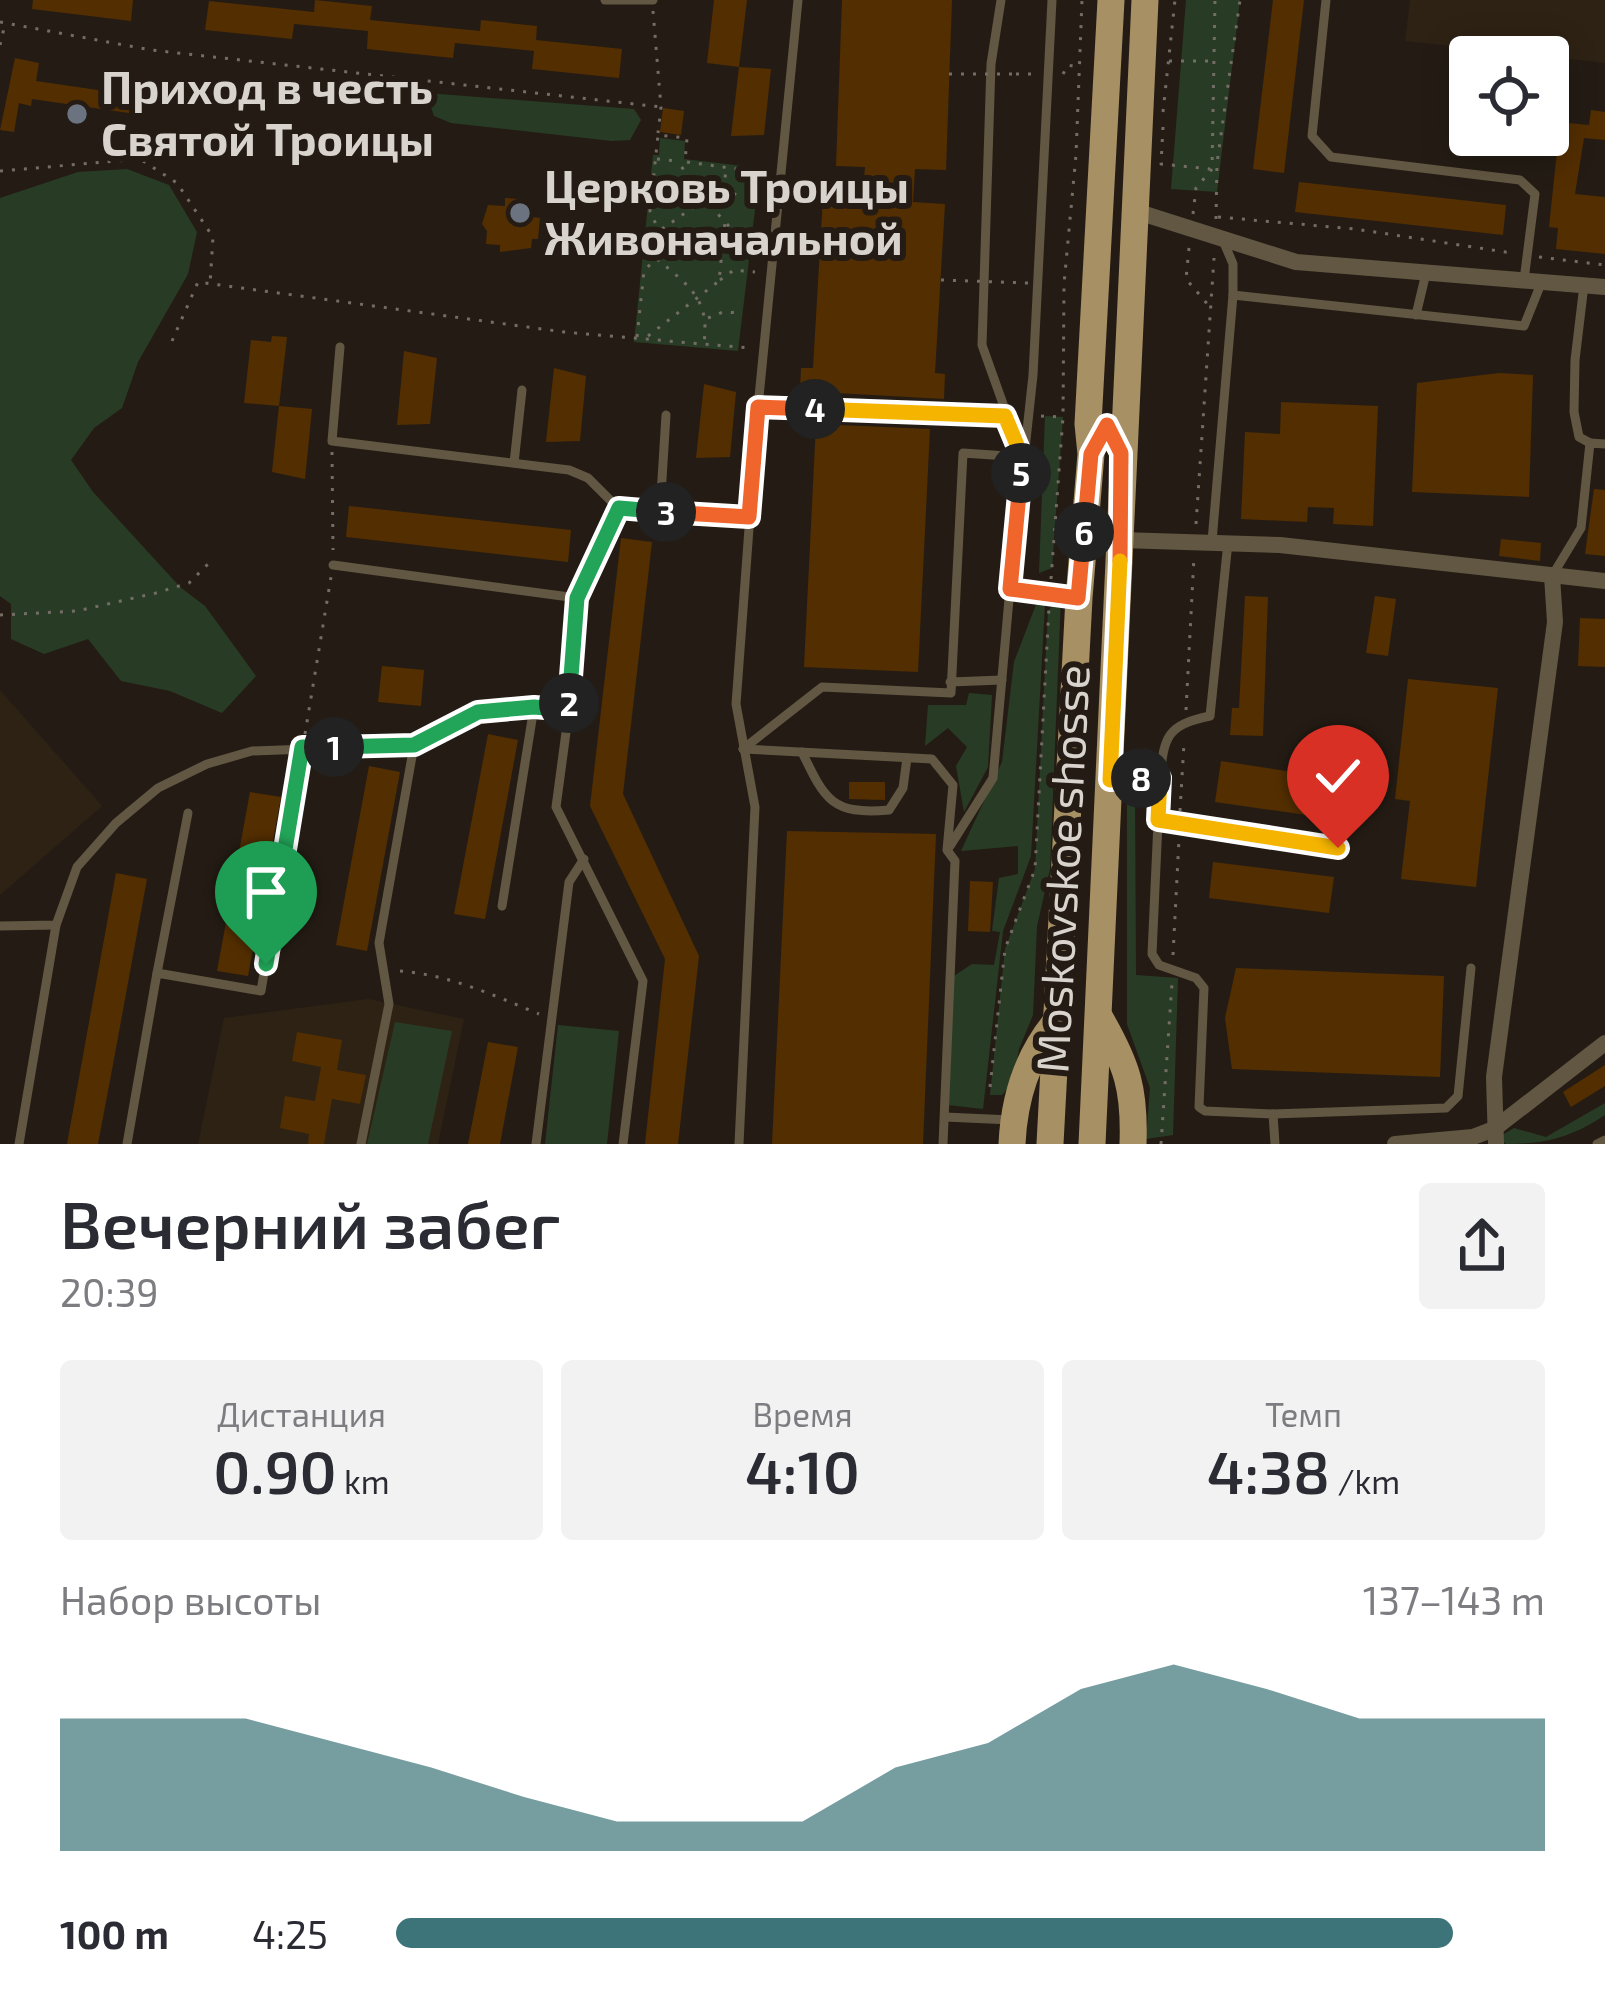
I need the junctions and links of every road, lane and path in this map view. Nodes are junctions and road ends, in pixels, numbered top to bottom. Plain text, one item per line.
1 (604, 0) edge
2 (798, 0) edge
3 (1001, 0) edge
4 (1052, 0) edge
5 (1082, 0) edge
6 (1111, 0) edge
7 (1129, 0) edge
8 (1145, 0) edge
9 (1174, 0) edge
10 (1216, 0) edge
11 (1240, 0) edge
12 (1326, 0) edge
13 (653, 1) edge
14 (3, 22) edge
15 (0, 45) edge
16 (1216, 61) junction
17 (1169, 62) junction
18 (949, 74) dead end
19 (1024, 74) dead end
20 (661, 107) junction
21 (658, 135) junction
22 (655, 158) junction
23 (677, 161) junction
24 (685, 162) junction
25 (726, 168) junction
26 (1215, 169) junction
27 (0, 171) edge
28 (784, 175) junction
29 (724, 186) junction
30 (755, 197) dead end
31 (707, 200) junction
32 (1129, 210) junction
33 (725, 223) junction
34 (1192, 228) junction
35 (1218, 230) junction
36 (659, 231) junction
37 (776, 240) junction
38 (1527, 255) junction
39 (656, 258) junction
40 (1605, 265) edge
41 (1426, 272) junction
42 (772, 274) junction
43 (941, 280) dead end
44 (719, 281) junction
45 (1533, 281) junction
46 (1028, 283) dead end
47 (210, 284) junction
48 (1584, 285) junction
49 (1605, 286) edge
50 (1233, 296) junction
51 (698, 297) junction
52 (1210, 307) junction
53 (741, 313) dead end
54 (1416, 315) junction
55 (707, 319) junction
56 (637, 338) junction
57 (644, 338) junction
58 (172, 341) dead end
59 (704, 344) junction
60 (340, 347) dead end
61 (763, 350) junction
62 (522, 390) dead end
63 (758, 407) junction
64 (666, 415) dead end
65 (1005, 416) junction
66 (1027, 416) junction
67 (1063, 417) junction
68 (1107, 425) junction
69 (332, 441) junction
70 (1590, 443) junction
71 (1605, 444) edge
72 (1121, 453) junction
73 (1091, 454) junction
74 (1022, 457) junction
75 (514, 463) junction
76 (619, 508) junction
77 (660, 511) junction
78 (749, 517) junction
79 (1121, 540) junction
80 (1212, 541) junction
81 (209, 562) dead end
82 (333, 565) junction
83 (1552, 575) junction
84 (1605, 581) edge
85 (1010, 589) junction
86 (1050, 595) junction
87 (577, 598) junction
88 (1078, 598) junction
89 (0, 614) edge
90 (1001, 680) junction
91 (950, 682) junction
92 (534, 707) junction
93 (569, 710) junction
94 (1185, 722) junction
95 (414, 745) junction
96 (302, 747) junction
97 (743, 749) junction
98 (802, 752) junction
99 (907, 758) junction
100 (1160, 778) junction
101 (1110, 780) junction
102 (188, 813) dead end
103 (1158, 820) junction
104 (1179, 824) junction
105 (1338, 848) dead end
106 (947, 850) junction
107 (584, 859) junction
108 (502, 906) dead end
109 (56, 925) junction
110 (0, 926) edge
111 (1471, 968) dead end
112 (383, 969) junction
113 (1172, 970) junction
114 (158, 973) junction
115 (1099, 1016) junction
116 (552, 1019) junction
117 (1054, 1024) junction
118 (1605, 1043) edge
119 (990, 1087) dead end
120 (1274, 1114) junction
121 (945, 1117) junction
122 (1012, 1132) edge
123 (1495, 1136) edge
124 (1605, 1139) edge
125 (19, 1144) edge
126 (127, 1144) edge
127 (361, 1144) edge
128 (536, 1144) edge
129 (623, 1144) edge
130 (739, 1144) edge
131 (943, 1144) edge
132 (1050, 1144) edge
133 (1092, 1144) edge
134 (1133, 1144) edge
135 (1161, 1144) edge
136 (1275, 1144) edge
137 (1395, 1144) edge
138 (1597, 1144) edge

1 - 13 lane
2 - 28 lane
3 - 65 lane
4 - 66 lane
5 - 67 path
6 - 73 main road, Moskovskoe shosse
7 - 32 main road, Moskovskoe shosse
8 - 32 main road, Moskovskoe shosse
9 - 17 path
10 - 16 path
11 - 26 path
12 - 38 lane
13 - 20 path
14 - 15 path
14 - 20 path
16 - 17 path
16 - 26 path
17 - 26 path
18 - 19 path, bridge
20 - 21 path
21 - 22 path
21 - 24 path
22 - 23 path
22 - 36 path
23 - 24 path
23 - 31 path
24 - 25 path
25 - 28 path
25 - 29 path
26 - 34 path
26 - 35 path
27 - 47 path
28 - 37 lane
29 - 30 path
29 - 31 path
31 - 33 path
31 - 36 path
32 - 34 street
32 - 68 main road, Moskovskoe shosse
32 - 72 main road, Moskovskoe shosse
33 - 37 path
33 - 44 path
34 - 35 street
34 - 52 path
35 - 38 path
35 - 41 street
35 - 50 lane
35 - 52 path
36 - 39 path
37 - 42 lane
38 - 40 path
38 - 45 lane
39 - 51 path
39 - 56 path
41 - 45 street
41 - 54 lane
42 - 44 path
42 - 61 lane
43 - 46 path, bridge
44 - 51 path
45 - 48 street
45 - 54 lane
47 - 56 path
47 - 58 path
48 - 49 street
48 - 70 lane
50 - 54 lane
50 - 80 lane
51 - 55 path
51 - 57 path
52 - 80 path
53 - 55 path
55 - 59 path
56 - 57 path
57 - 59 path
59 - 61 path
60 - 69 lane
61 - 63 lane
62 - 75 lane
63 - 65 path
63 - 78 lane
64 - 77 lane
65 - 74 lane
66 - 67 path
66 - 74 lane
67 - 86 path
68 - 72 main road, Moskovskoe shosse
68 - 73 main road, Moskovskoe shosse
69 - 75 lane
69 - 82 path
70 - 71 lane
70 - 83 lane
72 - 79 main road, Moskovskoe shosse
73 - 88 main road, Moskovskoe shosse
74 - 85 lane
74 - 91 lane
75 - 76 lane
76 - 77 lane
76 - 87 lane
77 - 78 lane
78 - 97 lane
79 - 80 street
79 - 101 main road, Moskovskoe shosse
80 - 83 street
80 - 94 path
80 - 94 lane
81 - 89 path
82 - 87 lane
82 - 96 path
83 - 84 street
83 - 123 street
85 - 86 lane
85 - 90 lane
86 - 88 lane
86 - 119 path
87 - 93 lane
88 - 117 main road, Moskovskoe shosse
90 - 91 lane
90 - 106 lane
91 - 97 lane
92 - 93 lane
92 - 95 lane
92 - 108 lane
93 - 107 lane
94 - 100 lane
94 - 104 path
95 - 96 lane
95 - 112 lane
96 - 109 lane
96 - 114 lane
97 - 98 lane
97 - 130 lane
98 - 99 lane
98 - 99 lane
99 - 106 lane
100 - 101 lane
100 - 103 lane
101 - 115 main road, Moskovskoe shosse
102 - 114 lane
103 - 104 lane
103 - 113 lane
104 - 105 lane
104 - 113 path
106 - 121 lane
107 - 116 lane
107 - 129 lane
109 - 110 lane
109 - 125 lane
111 - 120 lane
112 - 116 path
112 - 127 lane
113 - 120 lane
113 - 135 path
114 - 126 lane
115 - 133 main road, Moskovskoe shosse
115 - 134 main road
116 - 128 lane
117 - 122 main road
117 - 132 main road, Moskovskoe shosse
118 - 123 street
120 - 136 lane
121 - 122 lane
121 - 131 lane
123 - 137 street
124 - 138 lane

